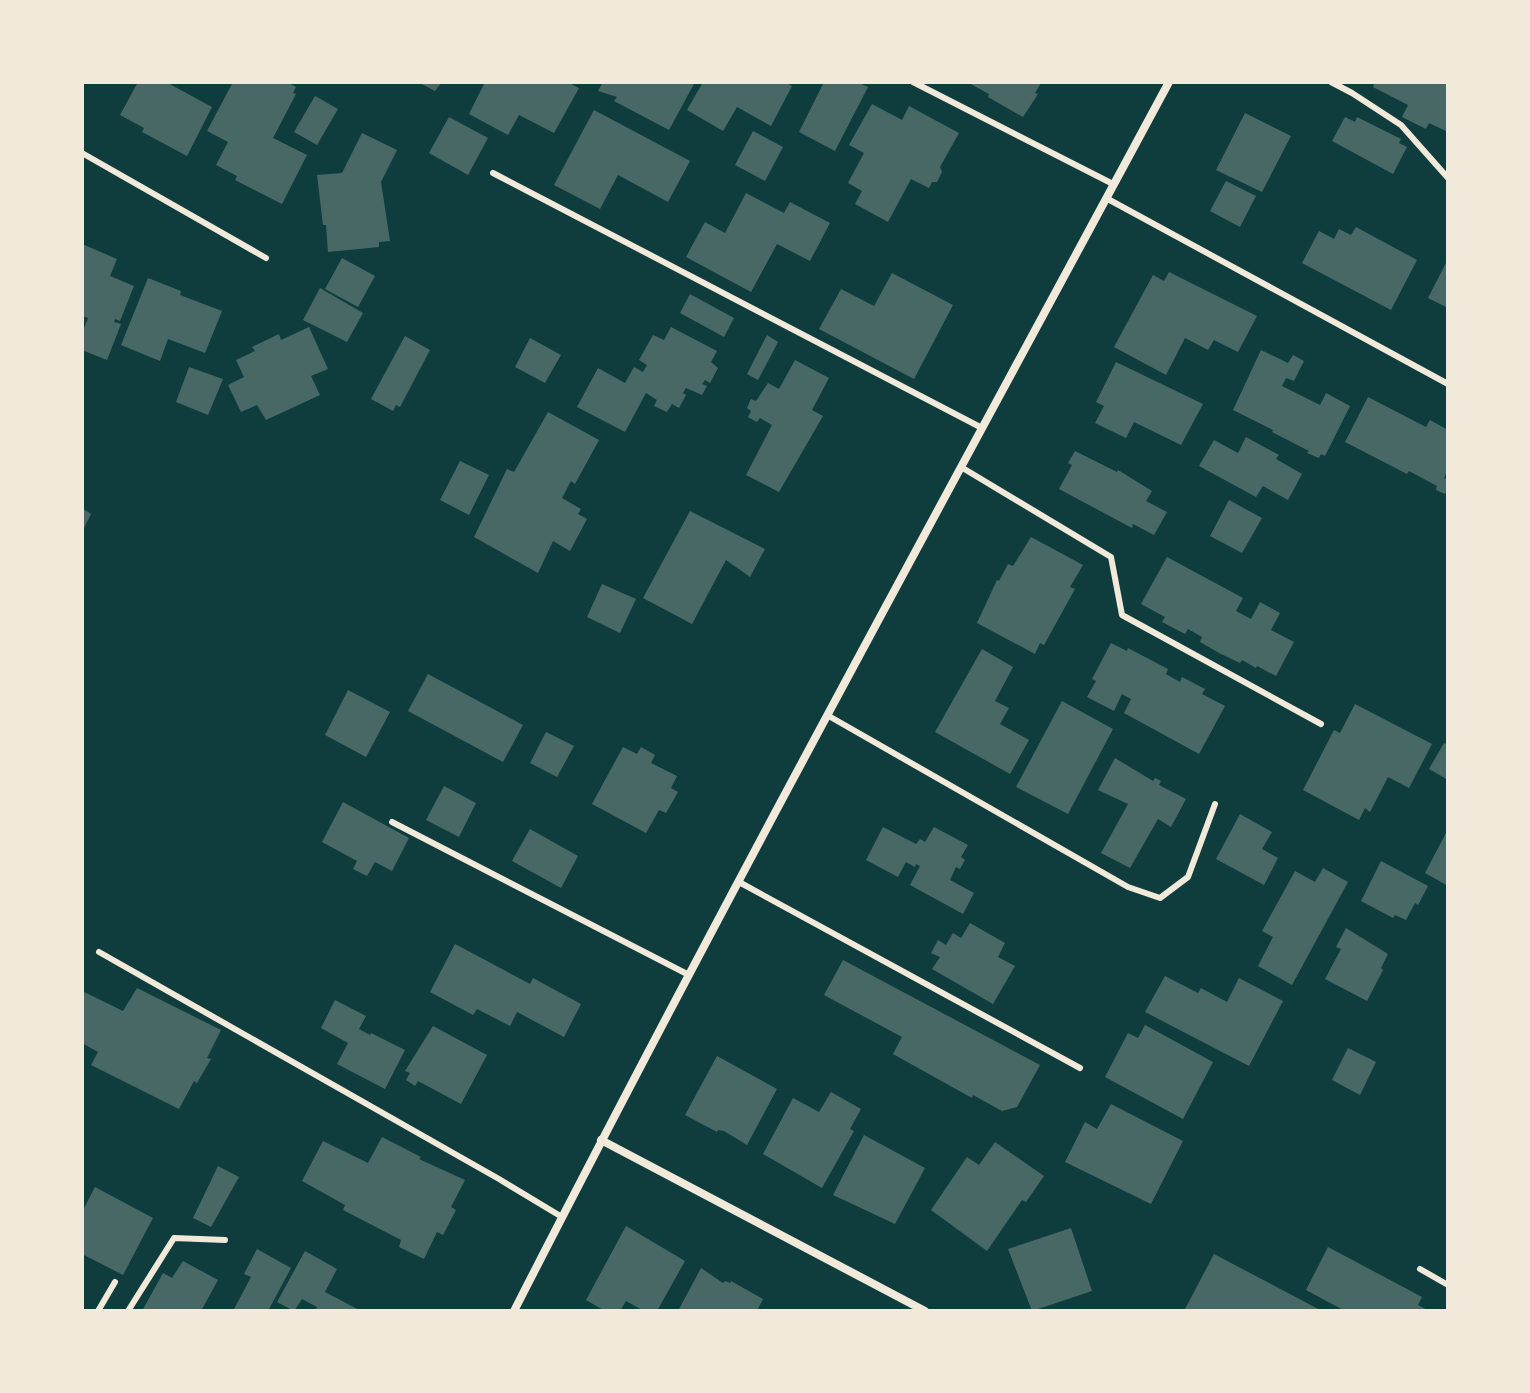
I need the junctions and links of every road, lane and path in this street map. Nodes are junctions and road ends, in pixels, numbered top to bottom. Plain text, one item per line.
1 (913, 82) edge
2 (1169, 82) edge
3 (1331, 82) edge
4 (82, 153) edge
5 (493, 173) dead end
6 (1448, 178) edge
7 (1113, 184) junction
8 (1106, 198) junction
9 (266, 258) dead end
10 (1448, 384) edge
11 (982, 428) junction
12 (961, 467) junction
13 (827, 715) junction
14 (1321, 724) dead end
15 (1215, 804) dead end
16 (392, 822) dead end
17 (739, 882) junction
18 (99, 952) dead end
19 (689, 975) junction
20 (1080, 1068) dead end
21 (601, 1140) junction
22 (562, 1217) junction
23 (225, 1240) dead end
24 (1420, 1269) dead end
25 (115, 1282) dead end
26 (1448, 1285) edge
27 (98, 1311) edge
28 (128, 1311) edge
29 (514, 1311) edge
30 (925, 1311) edge

1 - 7 lane
2 - 7 street
3 - 6 lane
4 - 9 lane
5 - 11 lane
7 - 8 street
8 - 10 lane
8 - 11 street
11 - 12 street
12 - 13 street
12 - 14 lane
13 - 15 lane
13 - 17 street
16 - 19 lane
17 - 19 street
17 - 20 lane
18 - 22 lane
19 - 21 street
21 - 22 street
21 - 30 street
22 - 29 street
23 - 28 lane
24 - 26 lane
25 - 27 lane

